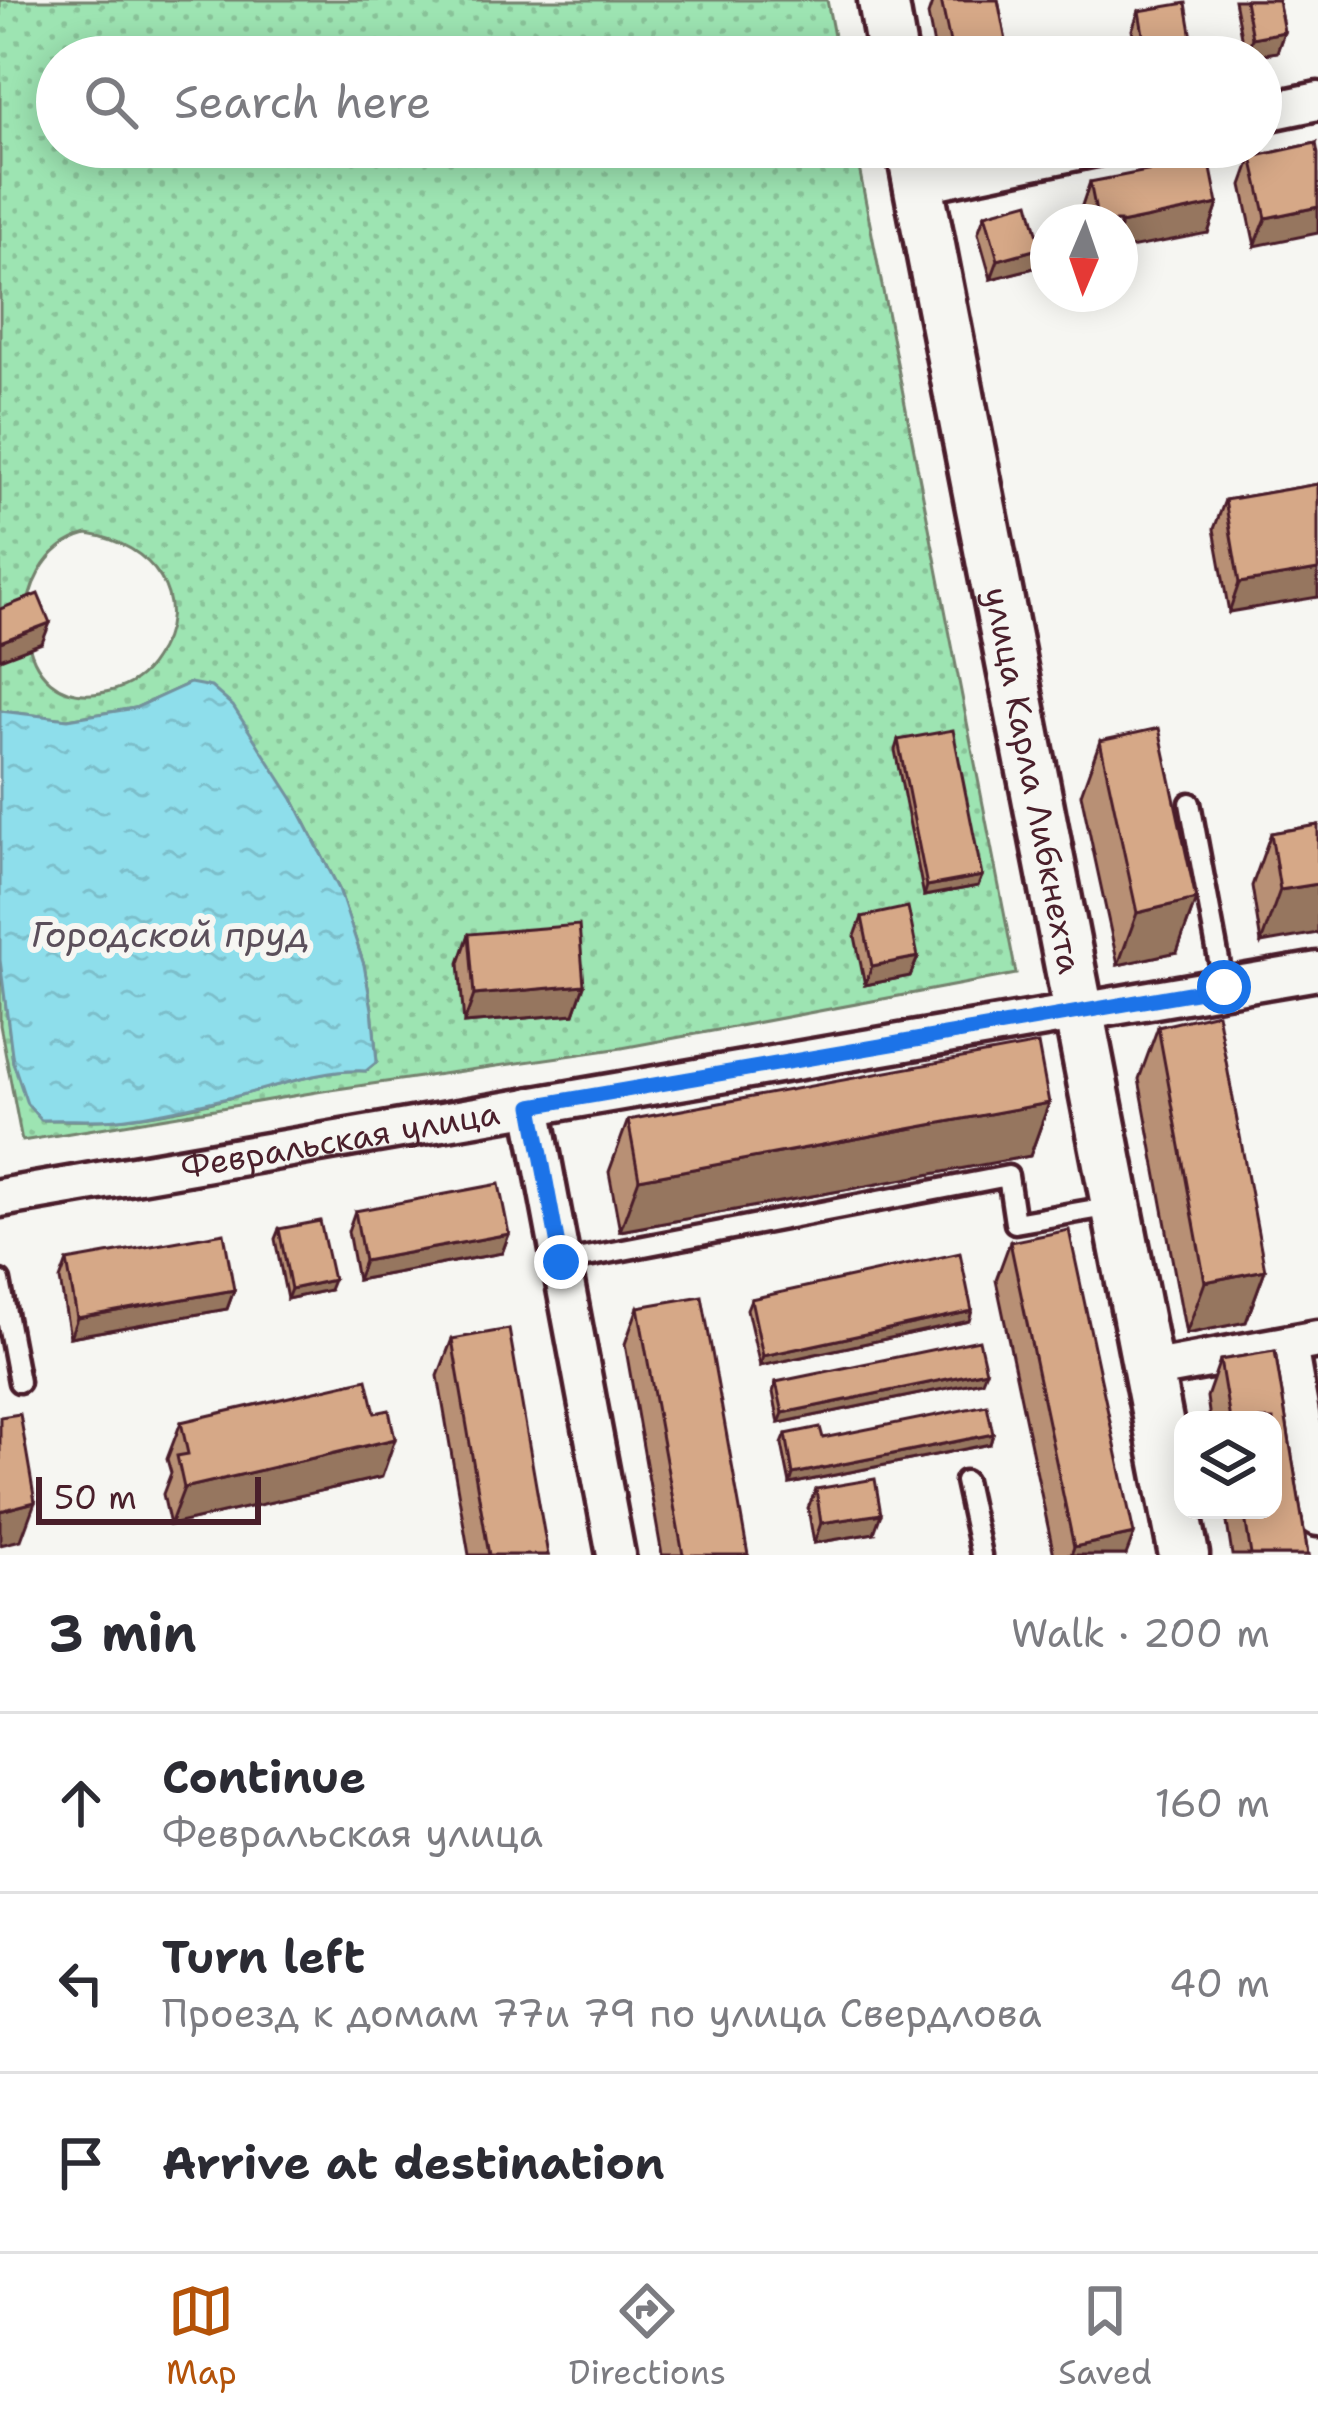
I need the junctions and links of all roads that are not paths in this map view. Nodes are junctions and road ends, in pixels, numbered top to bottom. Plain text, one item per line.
1 (883, 0) edge
2 (889, 36) edge
3 (1318, 101) edge
4 (1282, 109) edge
5 (915, 168) edge
6 (1190, 802) dead end
7 (1318, 971) edge
8 (1224, 987) junction
9 (1080, 1012) junction
10 (532, 1106) junction
11 (0, 1198) edge
12 (1117, 1205) junction
13 (561, 1262) junction
14 (0, 1281) edge
15 (1303, 1342) edge
16 (1149, 1370) junction
17 (19, 1382) dead end
18 (965, 1481) dead end
19 (1318, 1516) edge
20 (616, 1555) edge
21 (981, 1555) edge
22 (1184, 1555) edge

1 - 2 street
3 - 4 street
5 - 9 street, улица Карла Либкнехта
6 - 8 lane
7 - 8 street, Февральская улица
8 - 9 street, Февральская улица
9 - 10 street, Февральская улица
9 - 12 street, улица Карла Либкнехта
10 - 11 street, Февральская улица
10 - 13 street
12 - 13 lane
12 - 16 street, улица Карла Либкнехта
13 - 20 street
14 - 17 lane
15 - 16 street
15 - 19 street
16 - 22 street, улица Карла Либкнехта
18 - 21 lane

